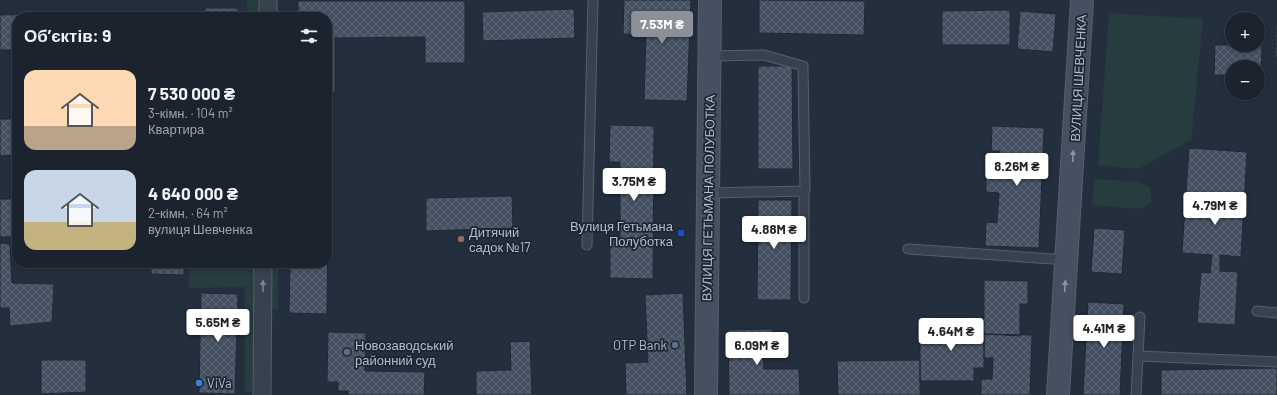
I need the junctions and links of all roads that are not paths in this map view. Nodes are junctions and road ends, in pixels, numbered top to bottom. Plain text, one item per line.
1 (268, 0) edge
2 (592, 0) edge
3 (710, 0) edge
4 (1082, 0) edge
5 (268, 12) edge
6 (710, 56) junction
7 (804, 191) junction
8 (709, 193) junction
9 (586, 244) dead end
10 (908, 249) dead end
11 (1067, 260) junction
12 (263, 268) edge
13 (804, 298) dead end
14 (1257, 311) dead end
15 (1277, 313) edge
16 (1140, 317) dead end
17 (1138, 356) junction
18 (1277, 362) edge
19 (262, 395) edge
20 (706, 395) edge
21 (1058, 395) edge
22 (1136, 395) edge

1 - 5 street
2 - 9 lane
3 - 6 main road, ВУЛИЦЯ ГЕТЬМАНА ПОЛУБОТКА
11 -> 4 main road, ВУЛИЦЯ ШЕВЧЕНКА
6 - 7 lane
6 - 8 main road, ВУЛИЦЯ ГЕТЬМАНА ПОЛУБОТКА
7 - 8 lane
7 - 13 lane
8 - 20 main road, ВУЛИЦЯ ГЕТЬМАНА ПОЛУБОТКА
10 - 11 lane
21 -> 11 main road, ВУЛИЦЯ ШЕВЧЕНКА
19 -> 12 street
14 - 15 lane
16 - 17 lane
17 - 18 lane
17 - 22 lane

